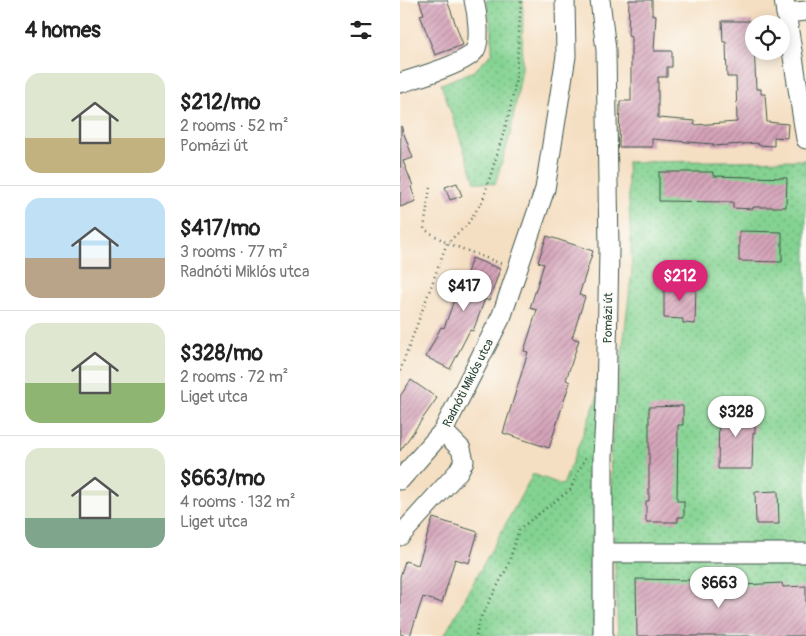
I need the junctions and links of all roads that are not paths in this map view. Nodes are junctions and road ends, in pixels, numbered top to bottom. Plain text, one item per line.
1 (474, 0) edge
2 (565, 0) edge
3 (600, 0) edge
4 (785, 6) edge
5 (806, 11) edge
6 (400, 83) edge
7 (806, 139) edge
8 (443, 431) junction
9 (400, 480) edge
10 (400, 536) edge
11 (603, 553) junction
12 (806, 553) edge
13 (603, 636) edge

1 - 6 street
2 - 8 street, Radnóti Miklós utca
3 - 11 street, Pomázi út
4 - 5 street
4 - 7 street
8 - 9 street
8 - 10 street, Radnóti Miklós utca
11 - 12 street
11 - 13 street, Pomázi út

